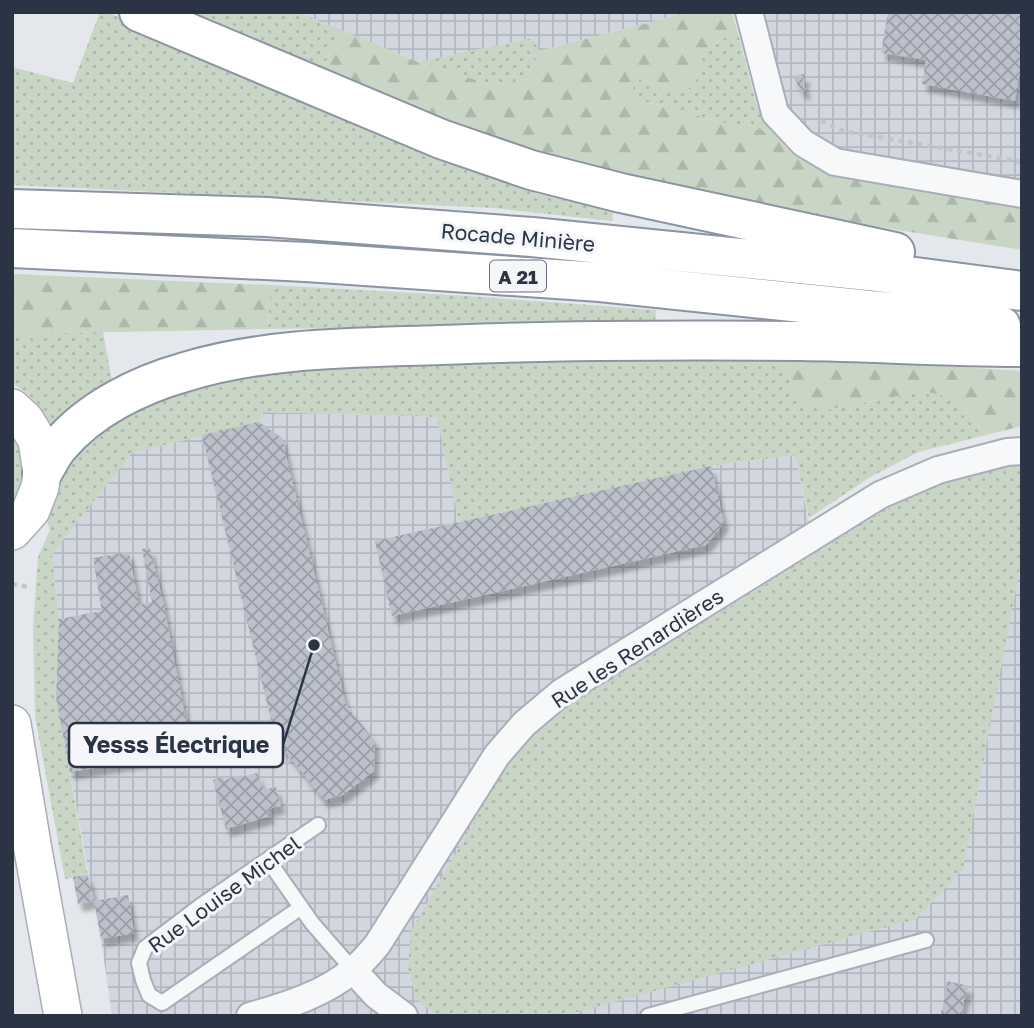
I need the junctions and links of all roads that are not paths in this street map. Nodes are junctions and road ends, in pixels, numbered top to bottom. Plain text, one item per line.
1 (139, 12) edge
2 (749, 12) edge
3 (1022, 194) edge
4 (12, 209) edge
5 (12, 248) edge
6 (1009, 289) edge
7 (1022, 329) edge
8 (1022, 347) edge
9 (12, 408) edge
10 (1022, 451) edge
11 (42, 473) junction
12 (13, 536) edge
13 (12, 724) edge
14 (318, 825) dead end
15 (268, 860) junction
16 (300, 908) junction
17 (926, 940) dead end
18 (353, 970) junction
19 (63, 1016) edge
20 (250, 1016) edge
21 (404, 1016) edge
22 (648, 1016) edge

1 - 6 highway
2 - 3 street
4 - 6 highway, Rocade Minière / A 21
5 - 7 highway, Rocade Minière / A 21
8 - 11 highway
9 - 11 main road
10 - 18 street, Rue les Renardières
11 - 12 main road
13 - 19 main road
14 - 15 lane, Rue Louise Michel
15 - 16 lane
15 - 16 lane, Rue Louise Michel
16 - 18 lane
17 - 22 lane
18 - 20 street, Rue les Renardières
18 - 21 street

